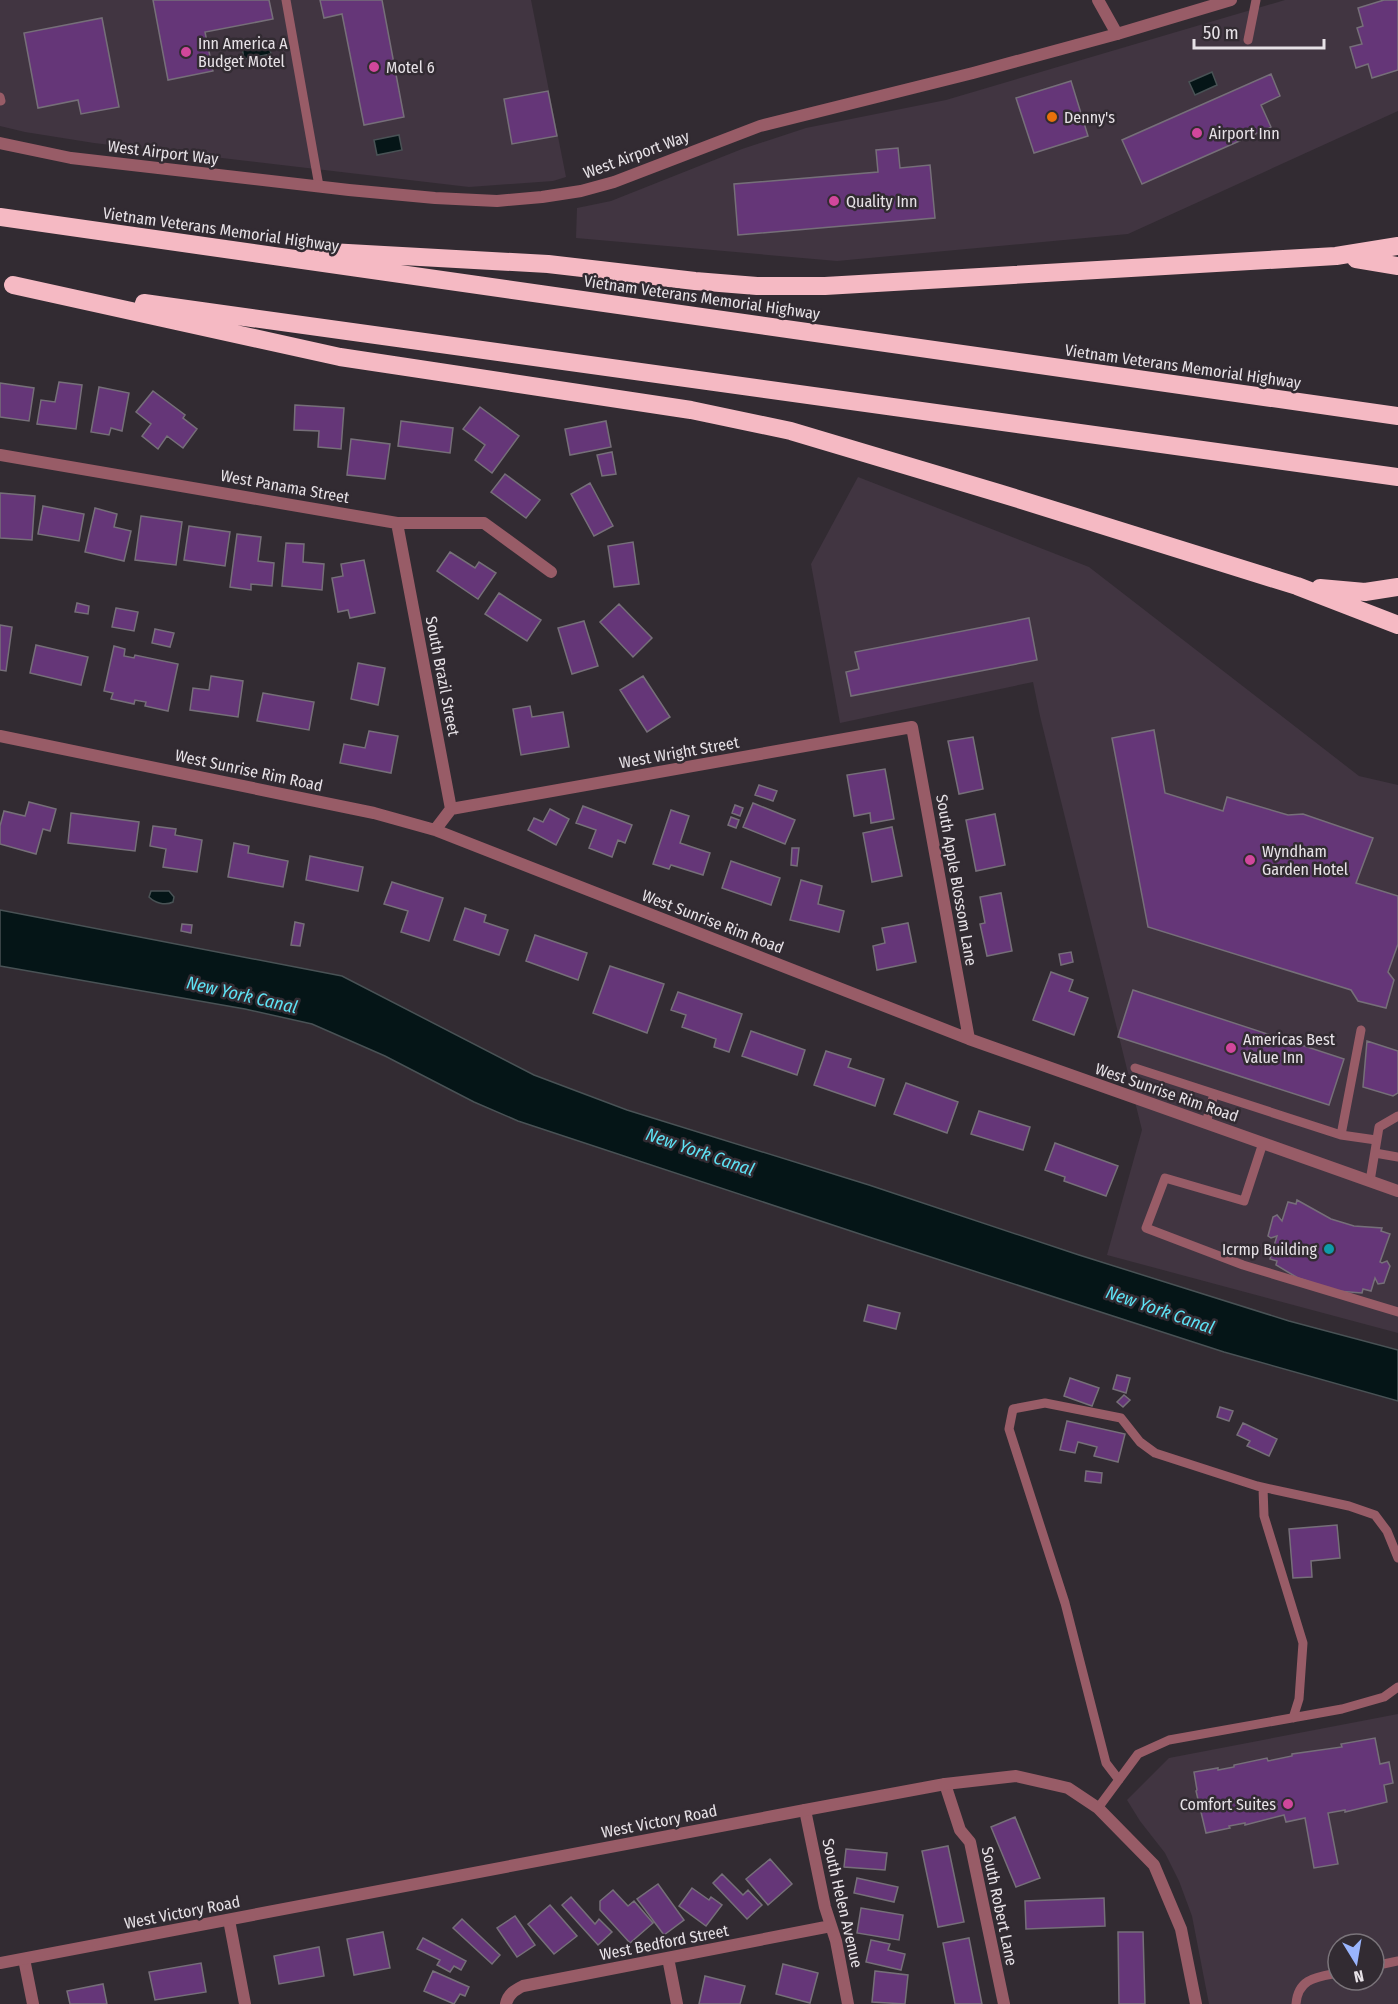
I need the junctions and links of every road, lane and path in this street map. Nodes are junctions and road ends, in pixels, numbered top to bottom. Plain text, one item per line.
1 (286, 0) edge
2 (1098, 0) edge
3 (1231, 0) edge
4 (1256, 0) edge
5 (1117, 34) junction
6 (1248, 40) dead end
7 (0, 143) edge
8 (319, 186) junction
9 (0, 217) edge
10 (184, 244) junction
11 (1398, 246) edge
12 (1336, 256) junction
13 (1398, 266) edge
14 (7, 284) edge
15 (1398, 416) edge
16 (0, 455) edge
17 (1398, 477) edge
18 (397, 523) junction
19 (551, 572) dead end
20 (1297, 586) junction
21 (1398, 587) edge
22 (1398, 625) edge
23 (912, 727) joint
24 (0, 736) edge
25 (451, 809) junction
26 (435, 830) junction
27 (1360, 1030) dead end
28 (969, 1039) junction
29 (1135, 1068) dead end
30 (1214, 1094) junction
31 (1398, 1116) edge
32 (1206, 1123) junction
33 (1341, 1135) junction
34 (1376, 1140) junction
35 (1263, 1143) junction
36 (1376, 1153) junction
37 (1398, 1157) edge
38 (1370, 1181) junction
39 (1398, 1191) edge
40 (1398, 1312) edge
41 (1263, 1488) junction
42 (1398, 1558) edge
43 (1398, 1687) edge
44 (1293, 1718) junction
45 (1119, 1780) junction
46 (945, 1784) junction
47 (1098, 1808) junction
48 (805, 1809) junction
49 (229, 1920) junction
50 (831, 1926) junction
51 (668, 1958) junction
52 (24, 1959) junction
53 (0, 1963) edge
54 (1326, 1976) edge
55 (506, 2001) edge
56 (33, 2004) edge
57 (245, 2004) edge
58 (677, 2004) edge
59 (848, 2004) edge
60 (1004, 2004) edge
61 (1196, 2004) edge
62 (1296, 2004) edge

1 - 8 lane
2 - 5 street
3 - 5 street, West Airport Way
4 - 6 lane
5 - 8 street, West Airport Way
7 - 8 street, West Airport Way
9 - 10 highway, Vietnam Veterans Memorial Highway
10 - 12 highway
10 - 15 highway, Vietnam Veterans Memorial Highway
11 - 12 highway
12 - 13 highway
14 - 17 highway
14 - 20 highway
16 - 18 street, West Panama Street
18 - 19 street, West Panama Street
18 - 25 street, South Brazil Street
20 - 21 highway
20 - 22 highway
23 - 25 street, West Wright Street
23 - 28 street, South Apple Blossom Lane
24 - 26 street, West Sunrise Rim Road
25 - 26 street
26 - 28 street, West Sunrise Rim Road
27 - 33 lane
28 - 32 street, West Sunrise Rim Road
29 - 30 lane
30 - 32 lane
30 - 33 lane
31 - 34 lane
32 - 35 street, West Sunrise Rim Road
33 - 34 lane
34 - 36 lane
35 - 38 street, West Sunrise Rim Road
35 - 40 lane
36 - 37 lane
36 - 38 lane
38 - 39 street, West Sunrise Rim Road
41 - 42 lane
41 - 44 lane
41 - 45 lane
43 - 44 lane
44 - 45 lane
45 - 47 lane
46 - 47 street, West Victory Road
46 - 48 street, West Victory Road
46 - 60 street, South Robert Lane
47 - 61 street, West Victory Road
48 - 49 street, West Victory Road
48 - 50 street, South Helen Avenue
49 - 52 street, West Victory Road
49 - 57 street
50 - 51 street, West Bedford Street
50 - 59 street, South Helen Avenue
51 - 55 street, West Bedford Street
51 - 58 street
52 - 53 street, West Victory Road
52 - 56 street
54 - 62 lane

